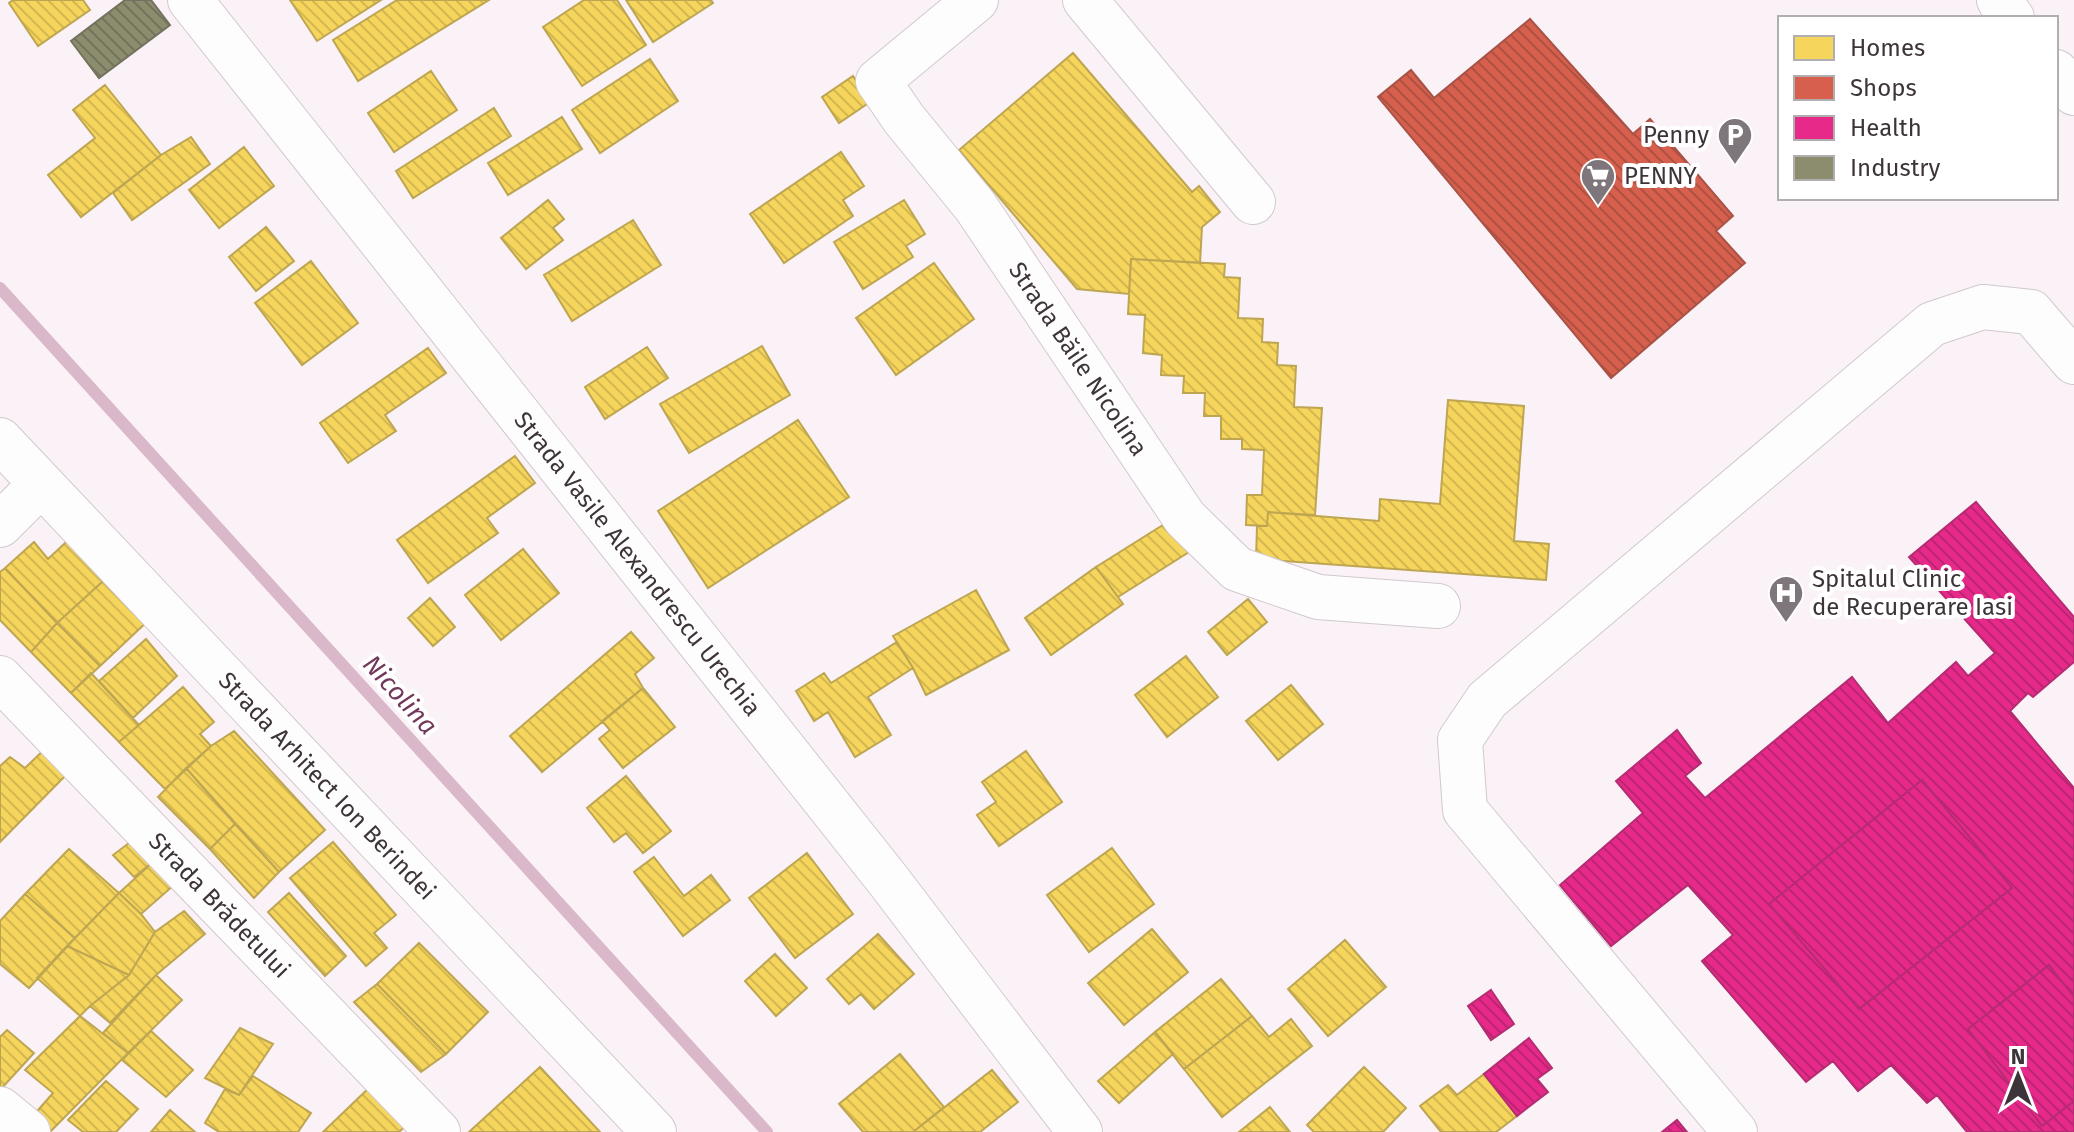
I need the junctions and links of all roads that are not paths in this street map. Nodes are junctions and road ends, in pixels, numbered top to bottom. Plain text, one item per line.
1 (190, 0) edge
2 (976, 0) edge
3 (1085, 0) edge
4 (2058, 74) edge
5 (2074, 93) edge
6 (1253, 202) dead end
7 (2074, 362) edge
8 (0, 440) edge
9 (41, 484) junction
10 (0, 525) edge
11 (1438, 606) dead end
12 (0, 678) edge
13 (0, 1109) edge
14 (28, 1132) edge
15 (438, 1132) edge
16 (654, 1132) edge
17 (1080, 1132) edge
18 (1735, 1132) edge

1 - 17 street, Strada Vasile Alexandrescu Urechia
2 - 11 street, Strada Băile Nicolina
3 - 6 street
4 - 5 street
7 - 18 street
8 - 9 street, Strada Arhitect Ion Berindei
9 - 10 street
9 - 16 street, Strada Arhitect Ion Berindei
12 - 15 street, Strada Brădetului
13 - 14 street

